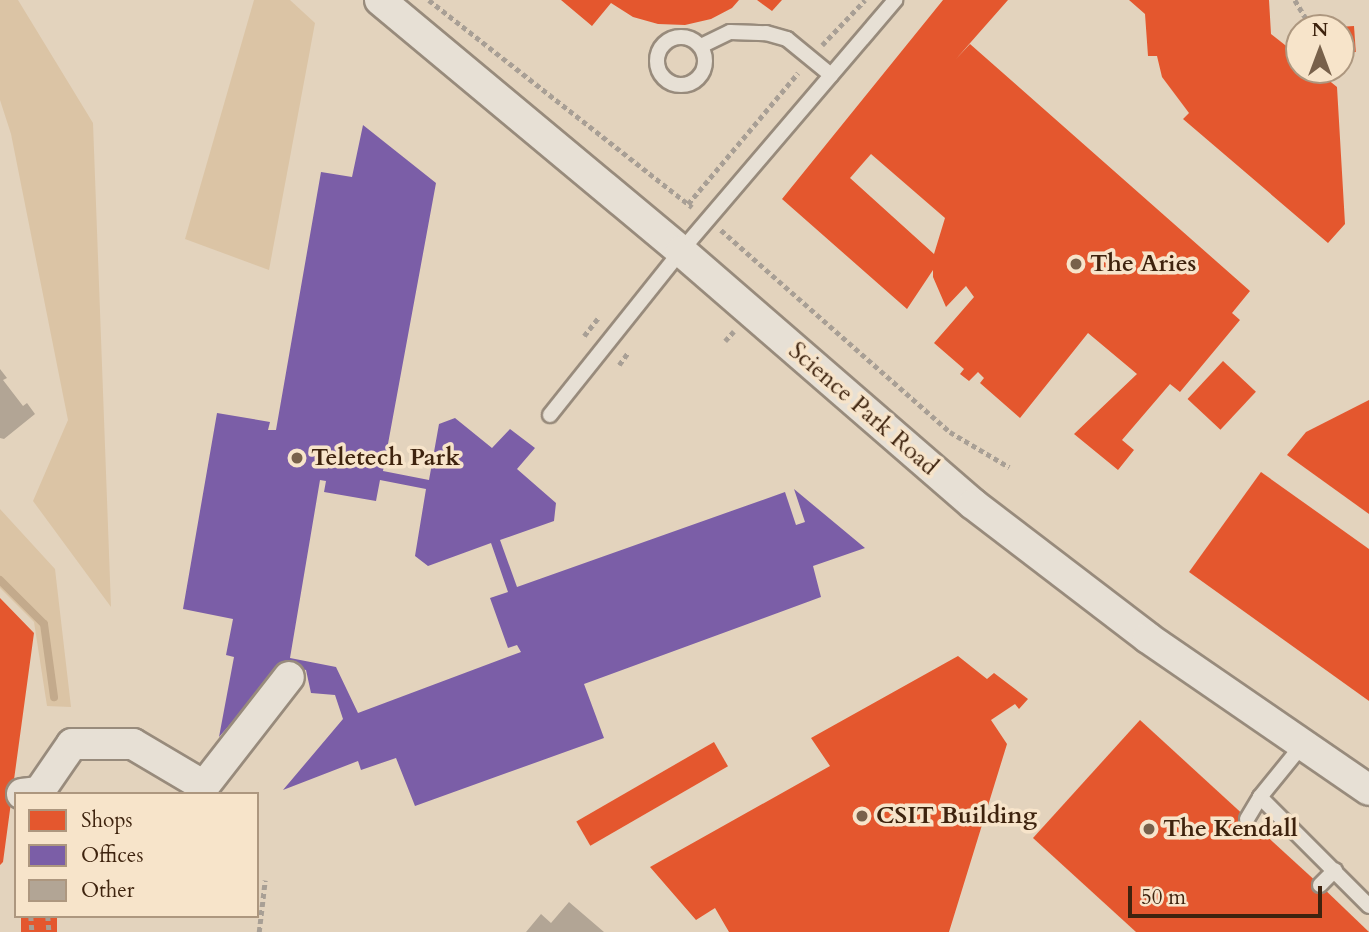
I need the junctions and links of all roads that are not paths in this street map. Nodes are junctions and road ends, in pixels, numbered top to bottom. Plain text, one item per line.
1 (380, 0) edge
2 (895, 0) edge
3 (701, 46) dead end
4 (831, 75) junction
5 (681, 251) junction
6 (550, 415) dead end
7 (289, 677) dead end
8 (1303, 744) junction
9 (1369, 790) edge
10 (39, 792) edge
11 (1260, 797) junction
12 (1247, 819) dead end
13 (1335, 870) junction
14 (1320, 885) dead end
15 (1369, 906) edge

1 - 5 street, Science Park Road
2 - 4 lane
3 - 4 lane
4 - 5 lane
5 - 6 lane
5 - 8 street, Science Park Road
7 - 10 street
8 - 9 street, Science Park Road
8 - 11 lane
11 - 12 lane
11 - 13 lane
13 - 14 lane
13 - 15 lane

